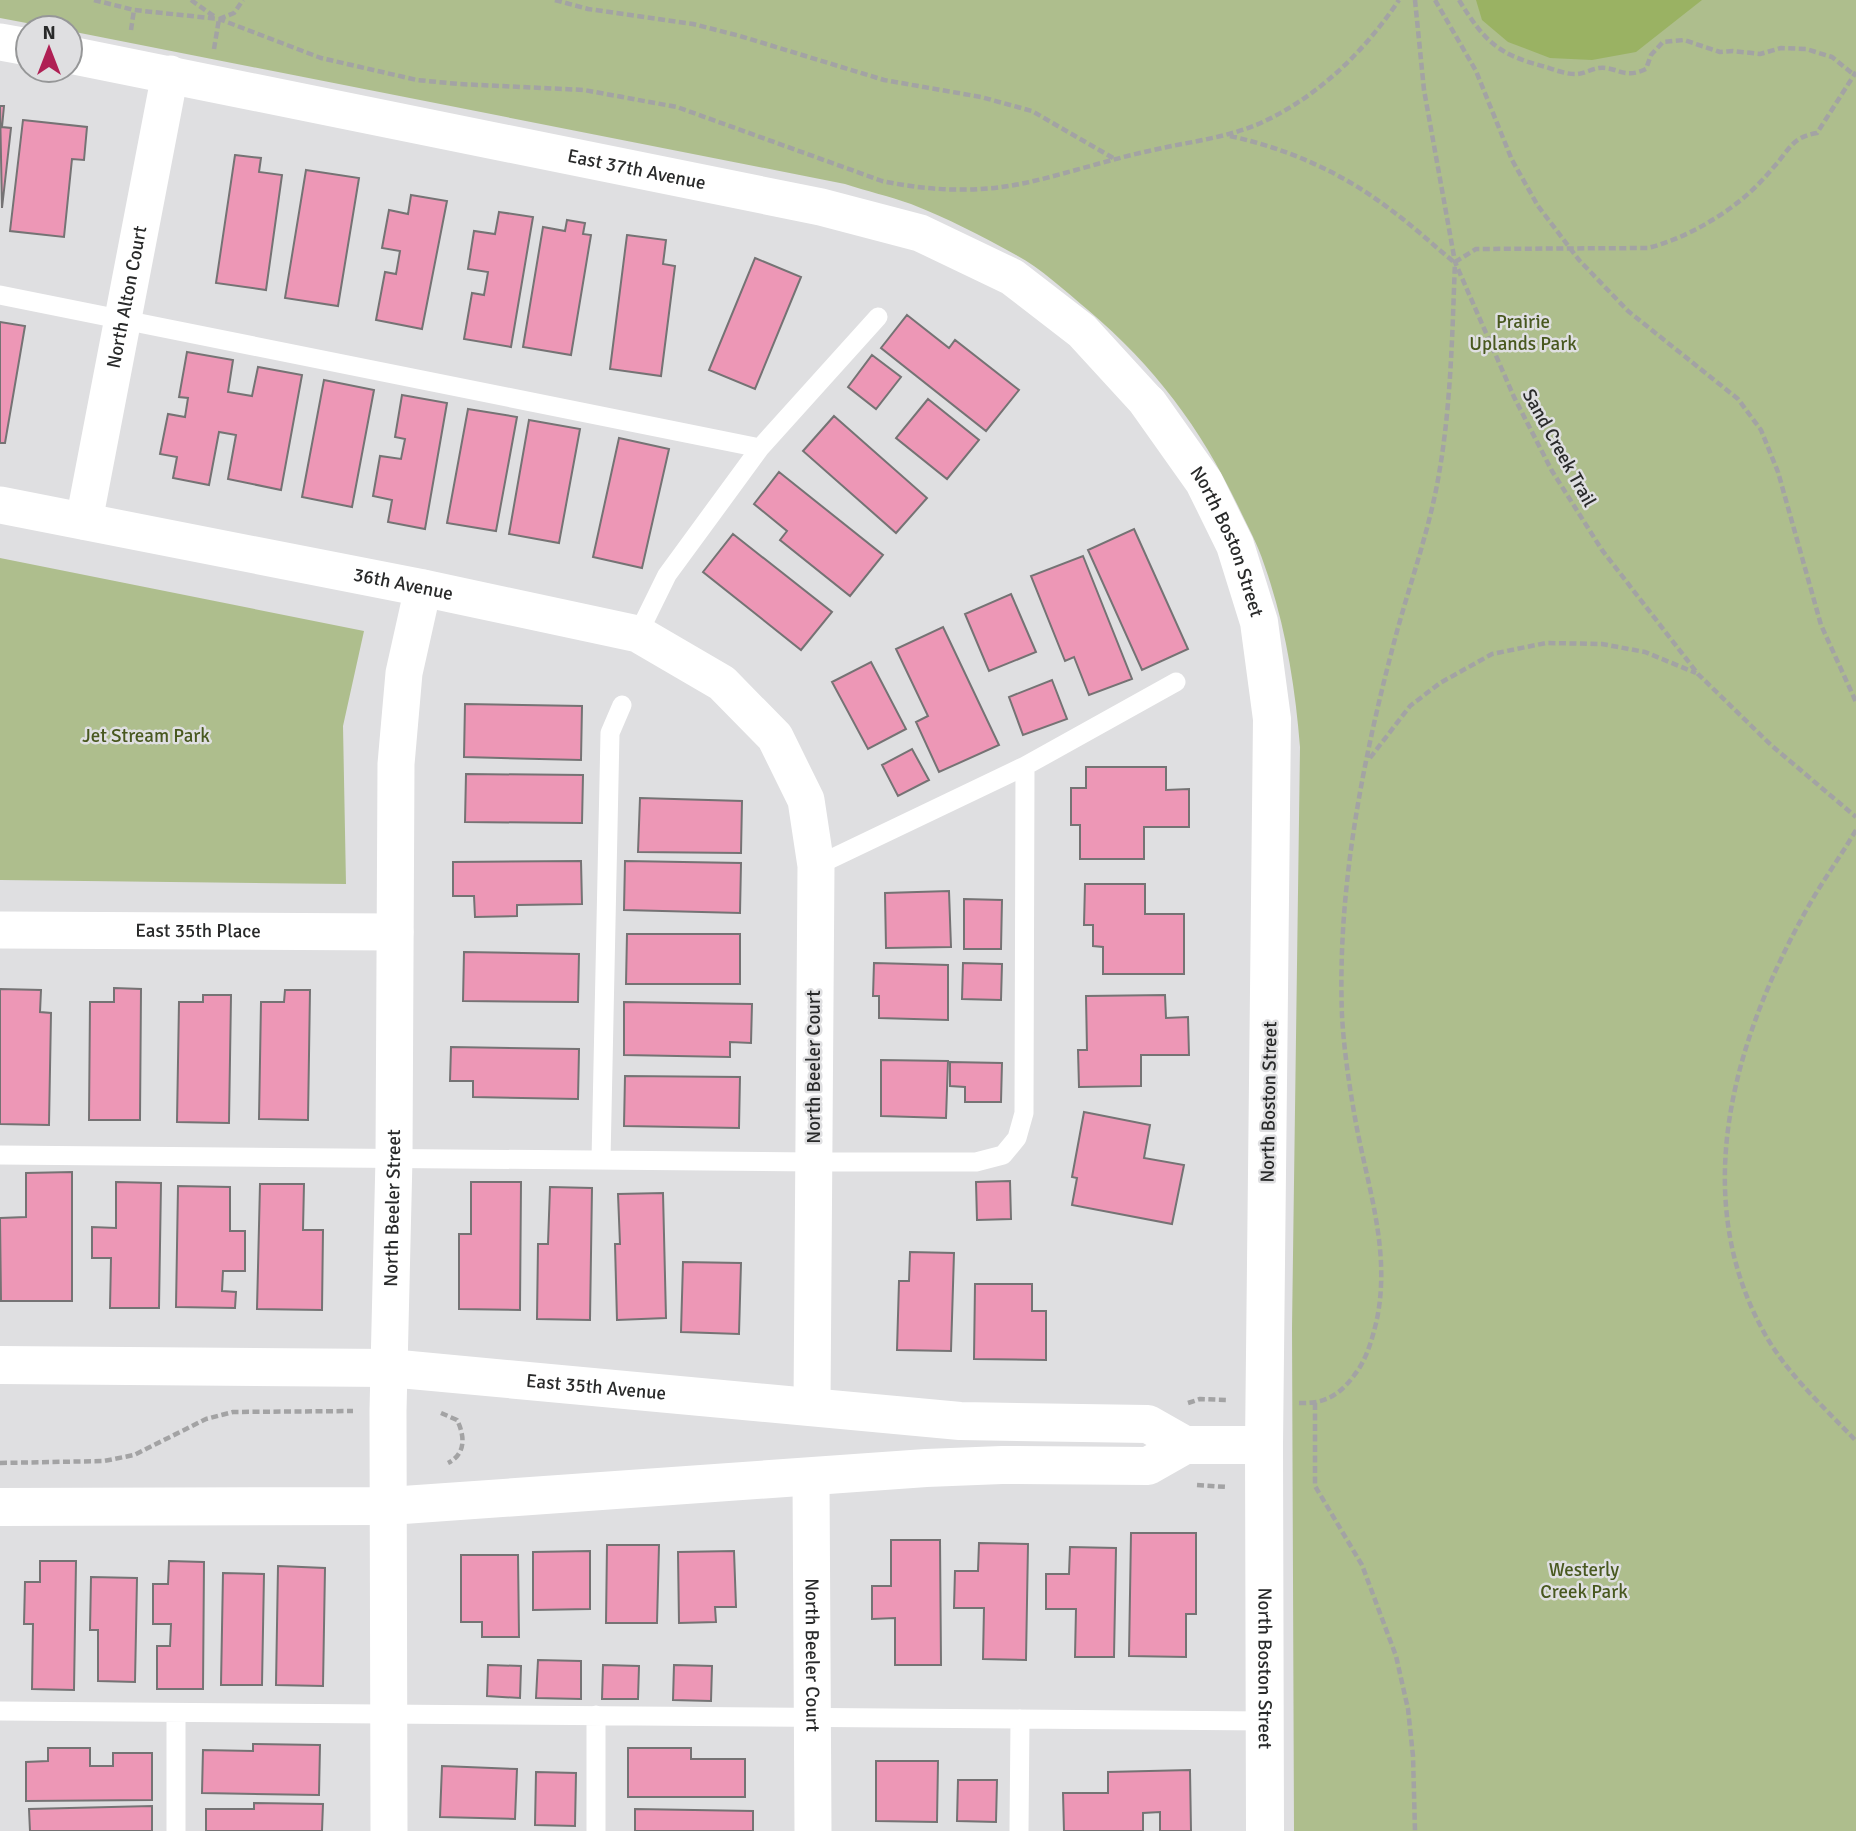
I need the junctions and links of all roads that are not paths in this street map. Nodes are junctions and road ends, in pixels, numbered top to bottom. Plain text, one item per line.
1 (84, 58) edge
2 (170, 74) junction
3 (0, 295) edge
4 (878, 317) dead end
5 (123, 319) junction
6 (1148, 403) joint
7 (760, 448) junction
8 (0, 505) edge
9 (84, 521) junction
10 (423, 588) junction
11 (638, 634) junction
12 (1175, 681) dead end
13 (622, 705) dead end
14 (775, 737) joint
15 (1025, 766) junction
16 (816, 866) junction
17 (0, 930) edge
18 (395, 932) junction
19 (0, 1154) edge
20 (394, 1158) junction
21 (601, 1160) junction
22 (814, 1162) junction
23 (0, 1365) edge
24 (389, 1368) junction
25 (812, 1405) junction
26 (1185, 1445) junction
27 (1264, 1445) junction
28 (811, 1478) junction
29 (389, 1506) junction
30 (0, 1507) edge
31 (0, 1711) edge
32 (176, 1713) junction
33 (390, 1713) junction
34 (596, 1715) junction
35 (814, 1717) junction
36 (1020, 1720) junction
37 (1266, 1721) junction
38 (176, 1831) edge
39 (389, 1831) edge
40 (596, 1831) edge
41 (813, 1831) edge
42 (1019, 1831) edge
43 (1265, 1831) edge

1 - 2 street, East 37th Avenue
2 - 5 street, North Alton Court
2 - 6 street, East 37th Avenue
3 - 5 lane
4 - 7 lane
5 - 7 lane
5 - 9 street, North Alton Court
6 - 27 street, North Boston Street
7 - 11 lane
8 - 9 street, 36th Avenue
9 - 10 street, 36th Avenue
10 - 11 street, 36th Avenue
10 - 18 street, North Beeler Street
11 - 14 street, 36th Avenue
12 - 15 lane
13 - 21 lane
14 - 16 street, North Beeler Court
15 - 16 lane
15 - 22 lane
16 - 22 street, North Beeler Court
17 - 18 street, East 35th Place
18 - 20 street, North Beeler Street
19 - 20 lane
20 - 21 lane
20 - 24 street, North Beeler Street
21 - 22 lane
22 - 25 street, North Beeler Court
23 - 24 street, East 35th Avenue
24 - 25 street, East 35th Avenue
24 - 29 street, North Beeler Street
25 - 26 street, East 35th Avenue
26 - 27 street
26 - 28 street
27 - 37 street, North Boston Street
28 - 29 street
28 - 35 street, North Beeler Court
29 - 30 street
29 - 33 street, North Beeler Street
31 - 32 lane
32 - 33 lane
32 - 38 lane
33 - 34 lane
33 - 39 street, North Beeler Street
34 - 35 lane
34 - 40 lane
35 - 36 lane
35 - 41 street, North Beeler Court
36 - 37 lane
36 - 42 lane
37 - 43 street, North Boston Street

